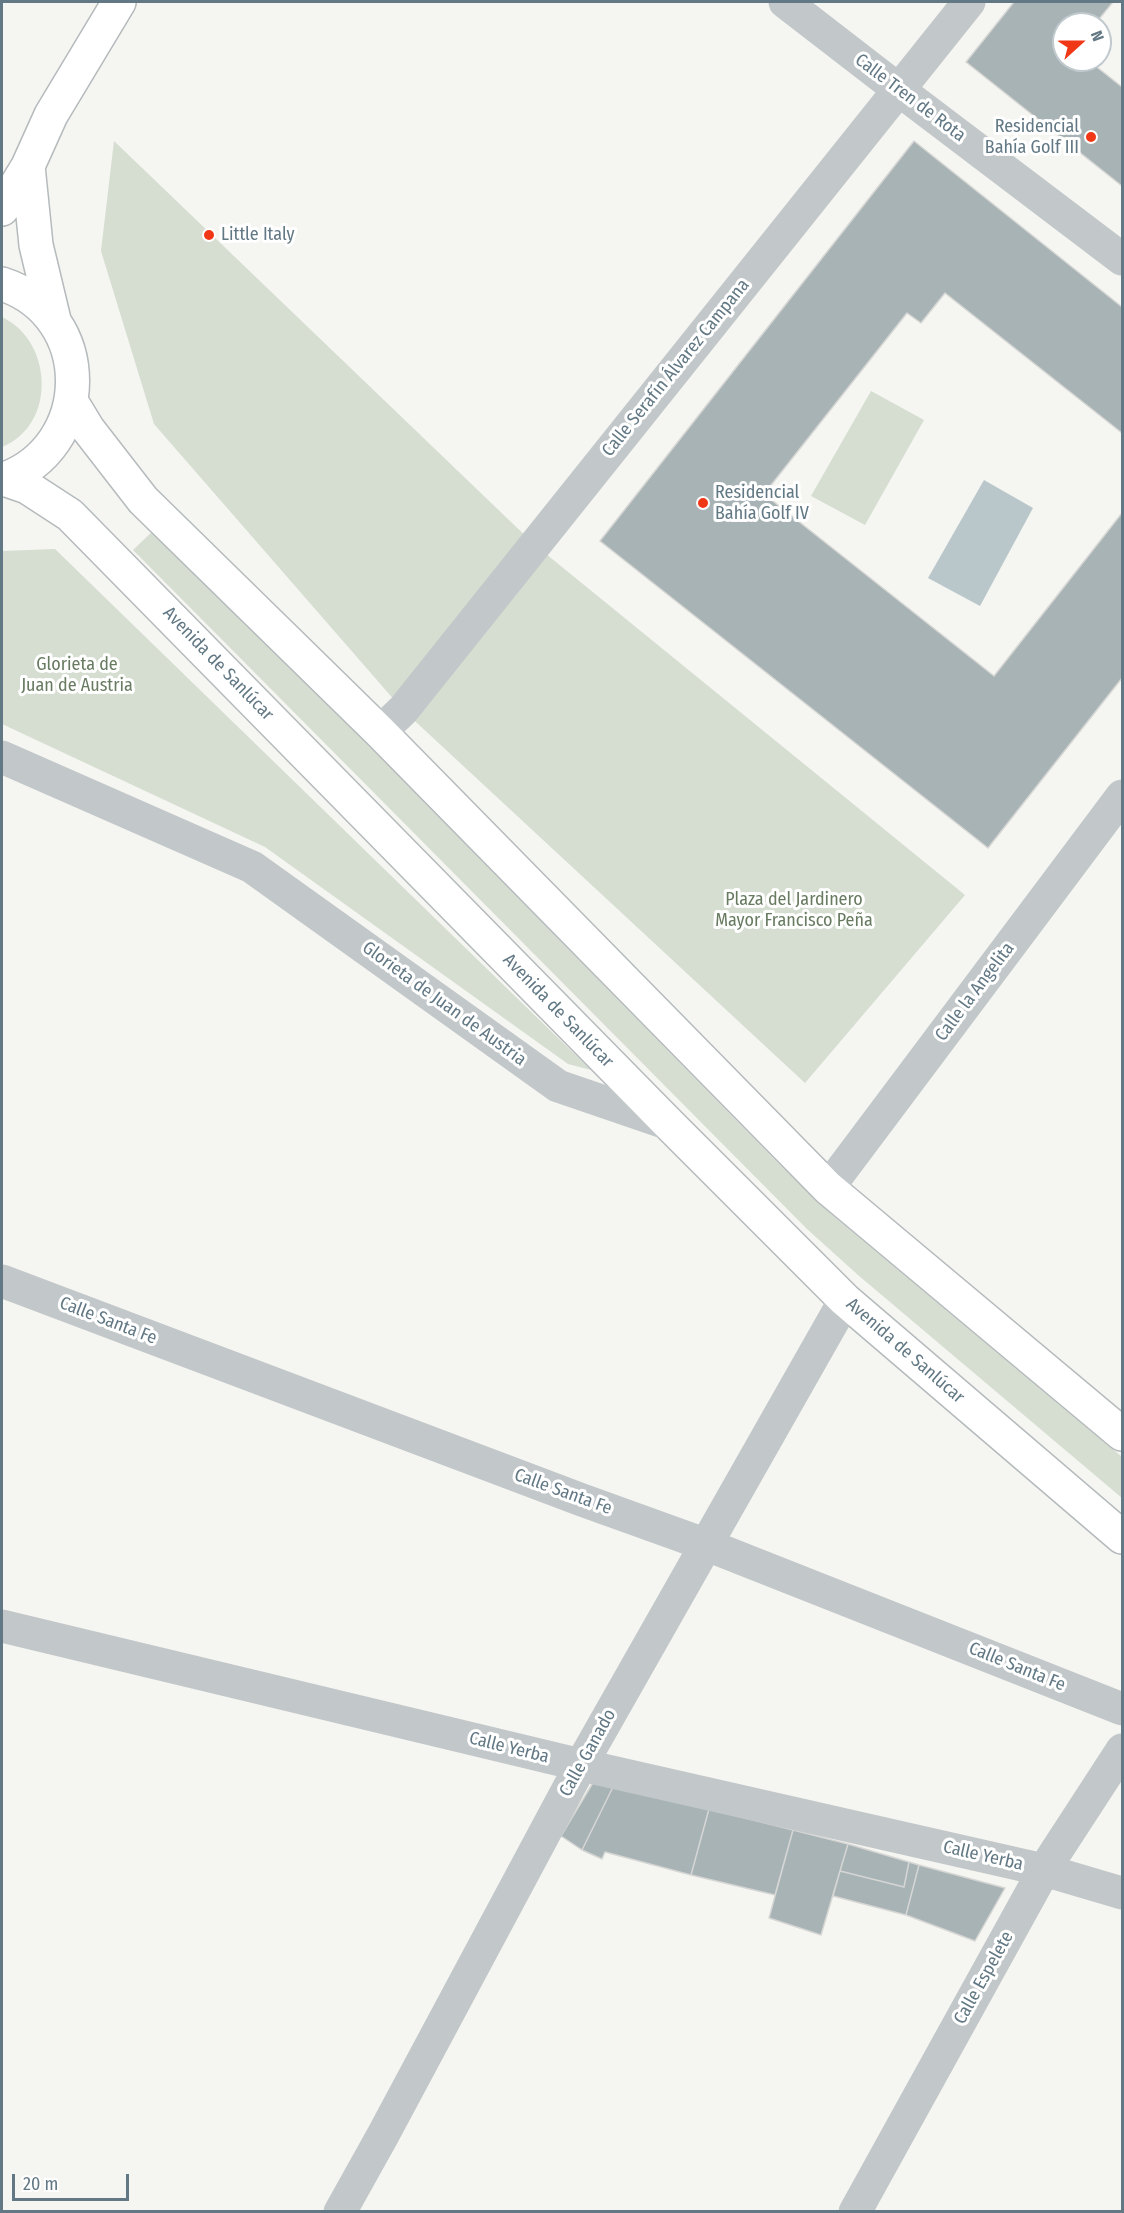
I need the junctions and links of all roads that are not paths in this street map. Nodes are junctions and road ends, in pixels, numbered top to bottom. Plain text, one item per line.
1 (119, 2) edge
2 (785, 2) edge
3 (969, 2) edge
4 (899, 90) junction
5 (28, 166) junction
6 (2, 209) edge
7 (1122, 259) edge
8 (2, 284) edge
9 (55, 323) junction
10 (71, 401) junction
11 (3, 480) edge
12 (380, 732) junction
13 (2, 757) edge
14 (1122, 796) edge
15 (669, 1124) junction
16 (828, 1188) junction
17 (2, 1281) edge
18 (845, 1300) junction
19 (1122, 1434) edge
20 (1122, 1537) edge
21 (707, 1545) junction
22 (2, 1626) edge
23 (1122, 1709) edge
24 (1122, 1750) edge
25 (581, 1765) junction
26 (1044, 1870) junction
27 (1122, 1893) edge
28 (340, 2211) edge
29 (855, 2211) edge

1 - 5 main road
2 - 4 street, Calle Tren de Rota
3 - 4 street, Calle Serafín Álvarez Campana
4 - 7 street, Calle Tren de Rota
4 - 12 street, Calle Serafín Álvarez Campana
5 - 6 main road
5 - 9 main road
8 - 9 main road
9 - 10 main road
10 - 11 main road
10 - 12 main road
11 - 15 main road, Avenida de Sanlúcar
12 - 16 main road
13 - 15 street, Glorieta de Juan de Austria
14 - 16 street, Calle la Angelita
15 - 18 main road, Avenida de Sanlúcar
16 - 19 main road
17 - 21 street, Calle Santa Fe
18 - 20 main road, Avenida de Sanlúcar
18 - 21 street, Calle Ganado
21 - 23 street, Calle Santa Fe
21 - 25 street, Calle Ganado
22 - 25 street, Calle Yerba
24 - 26 street, Calle Espelete
25 - 26 street, Calle Yerba
25 - 28 street, Calle Ganado
26 - 27 street, Calle Yerba
26 - 29 street, Calle Espelete

